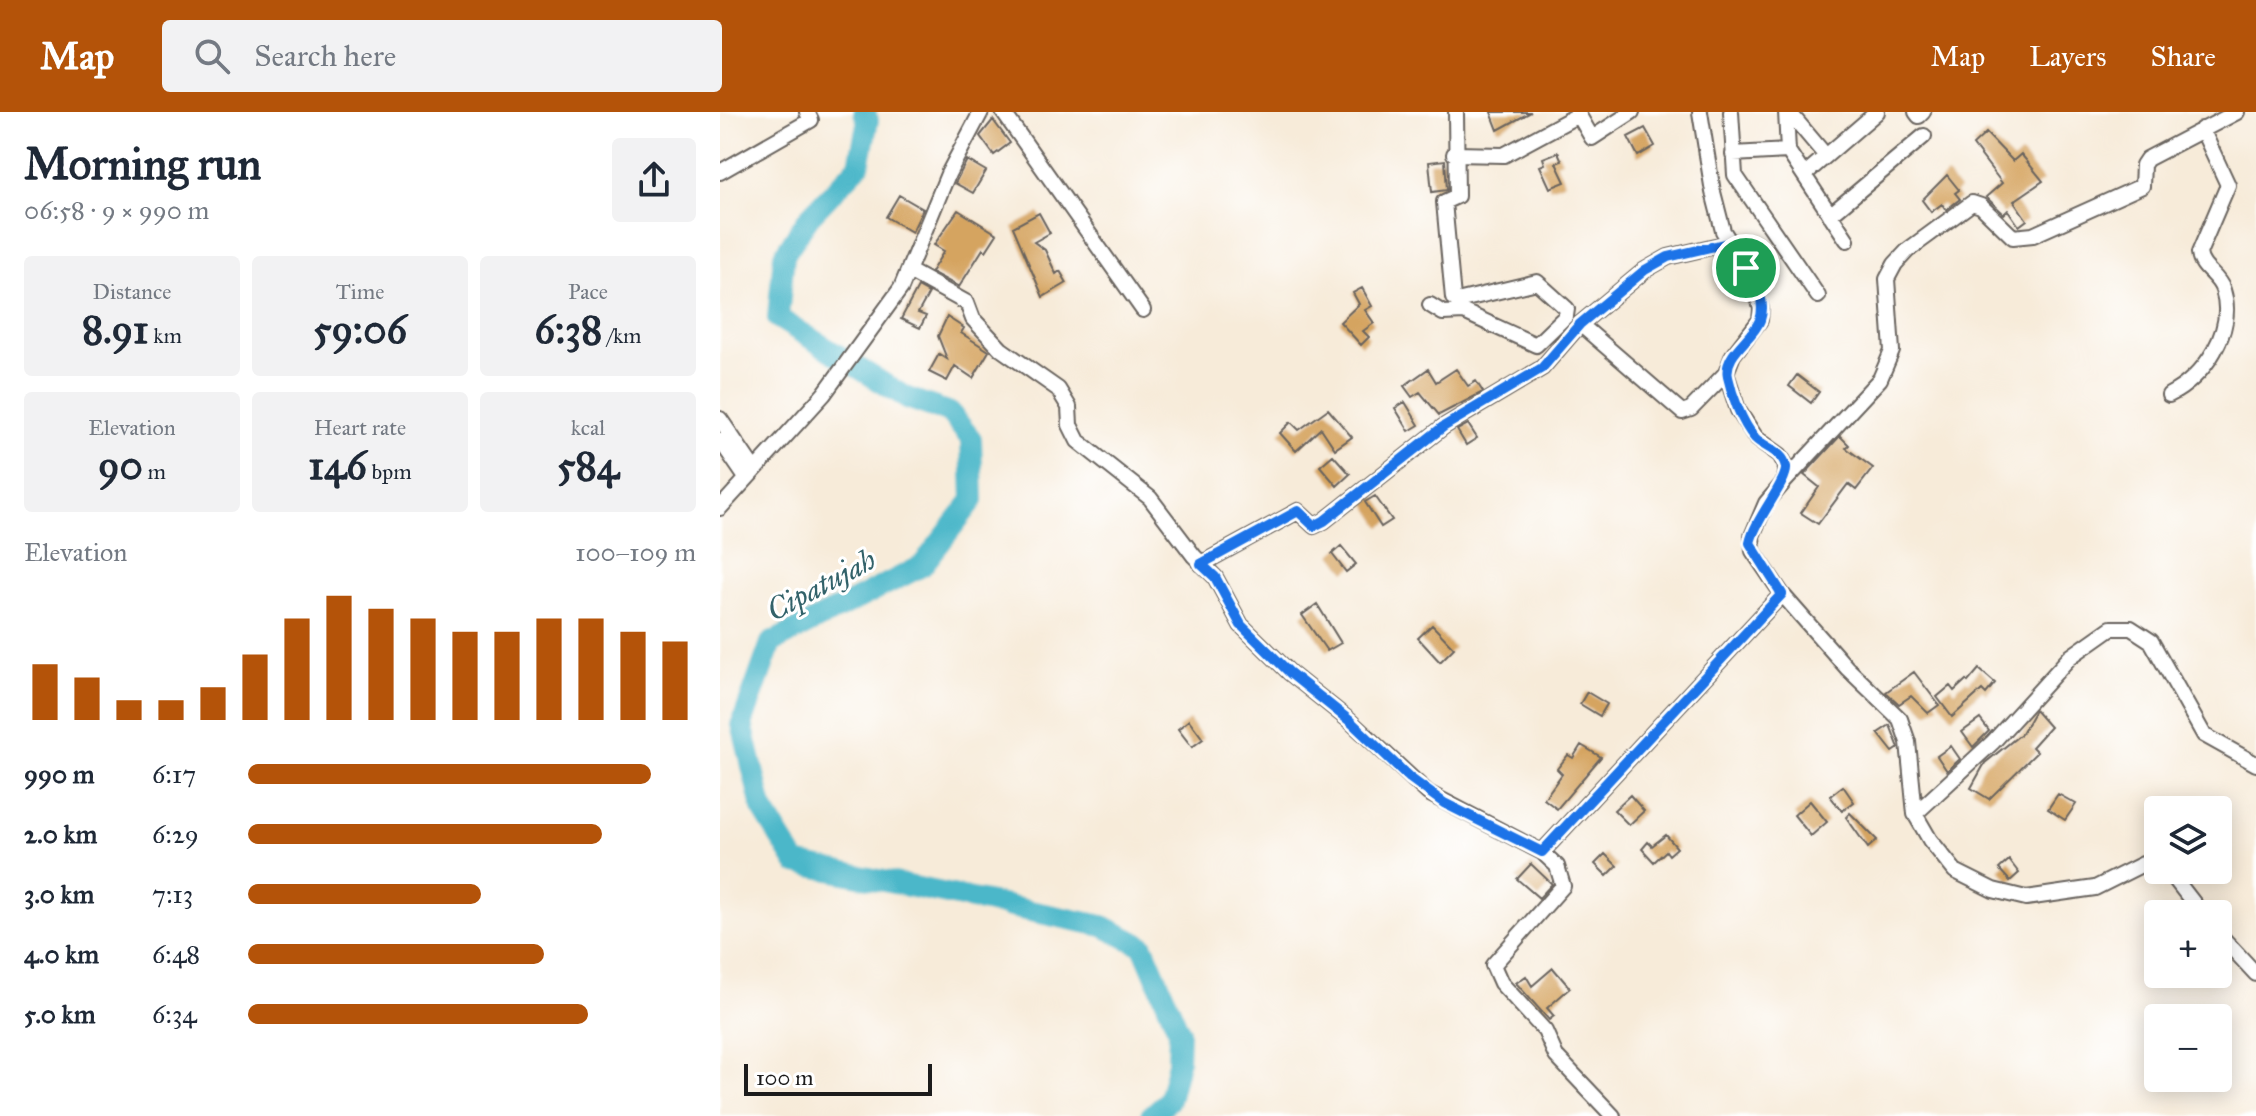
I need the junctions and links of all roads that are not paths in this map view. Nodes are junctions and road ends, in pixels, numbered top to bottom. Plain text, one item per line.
1 (807, 112) edge
2 (981, 112) edge
3 (1003, 112) edge
4 (1456, 112) edge
5 (1632, 112) edge
6 (1700, 112) edge
7 (1731, 112) edge
8 (1788, 112) edge
9 (1877, 112) edge
10 (1916, 112) edge
11 (1923, 112) edge
12 (2237, 112) edge
13 (1577, 113) edge
14 (1858, 118) edge
15 (2202, 129) junction
16 (1924, 136) dead end
17 (1788, 151) junction
18 (1454, 154) junction
19 (1733, 154) junction
20 (1826, 156) junction
21 (720, 172) edge
22 (1804, 175) junction
23 (1830, 215) junction
24 (1847, 240) dead end
25 (1728, 243) junction
26 (909, 271) junction
27 (1818, 296) dead end
28 (1430, 305) dead end
29 (1143, 310) dead end
30 (1580, 324) junction
31 (1726, 373) junction
32 (2169, 395) dead end
33 (720, 419) edge
34 (720, 440) edge
35 (750, 474) junction
36 (1785, 481) junction
37 (720, 508) edge
38 (1201, 564) junction
39 (1782, 594) junction
40 (2256, 764) edge
41 (1915, 814) junction
42 (1542, 852) junction
43 (2144, 864) edge
44 (2179, 884) edge
45 (2191, 900) edge
46 (2232, 948) edge
47 (2256, 974) edge
48 (1613, 1116) edge

1 - 21 street
2 - 26 street
3 - 29 street
4 - 18 street
5 - 13 street
6 - 25 street
7 - 19 street
8 - 17 street
8 - 20 street
9 - 14 street
10 - 11 street
12 - 15 street
13 - 18 street
14 - 20 street
15 - 32 street
15 - 36 street
16 - 23 street
17 - 19 street
17 - 22 street
18 - 28 street
19 - 27 street
20 - 22 street
22 - 23 street
23 - 24 street
25 - 30 street
25 - 31 street
26 - 35 street
26 - 38 street
30 - 31 street
30 - 38 street
31 - 36 street
33 - 35 street
34 - 35 street
35 - 37 street
36 - 39 street
38 - 42 street
39 - 41 street
39 - 42 street
40 - 41 street
41 - 43 street
42 - 48 street
44 - 45 street
46 - 47 street

